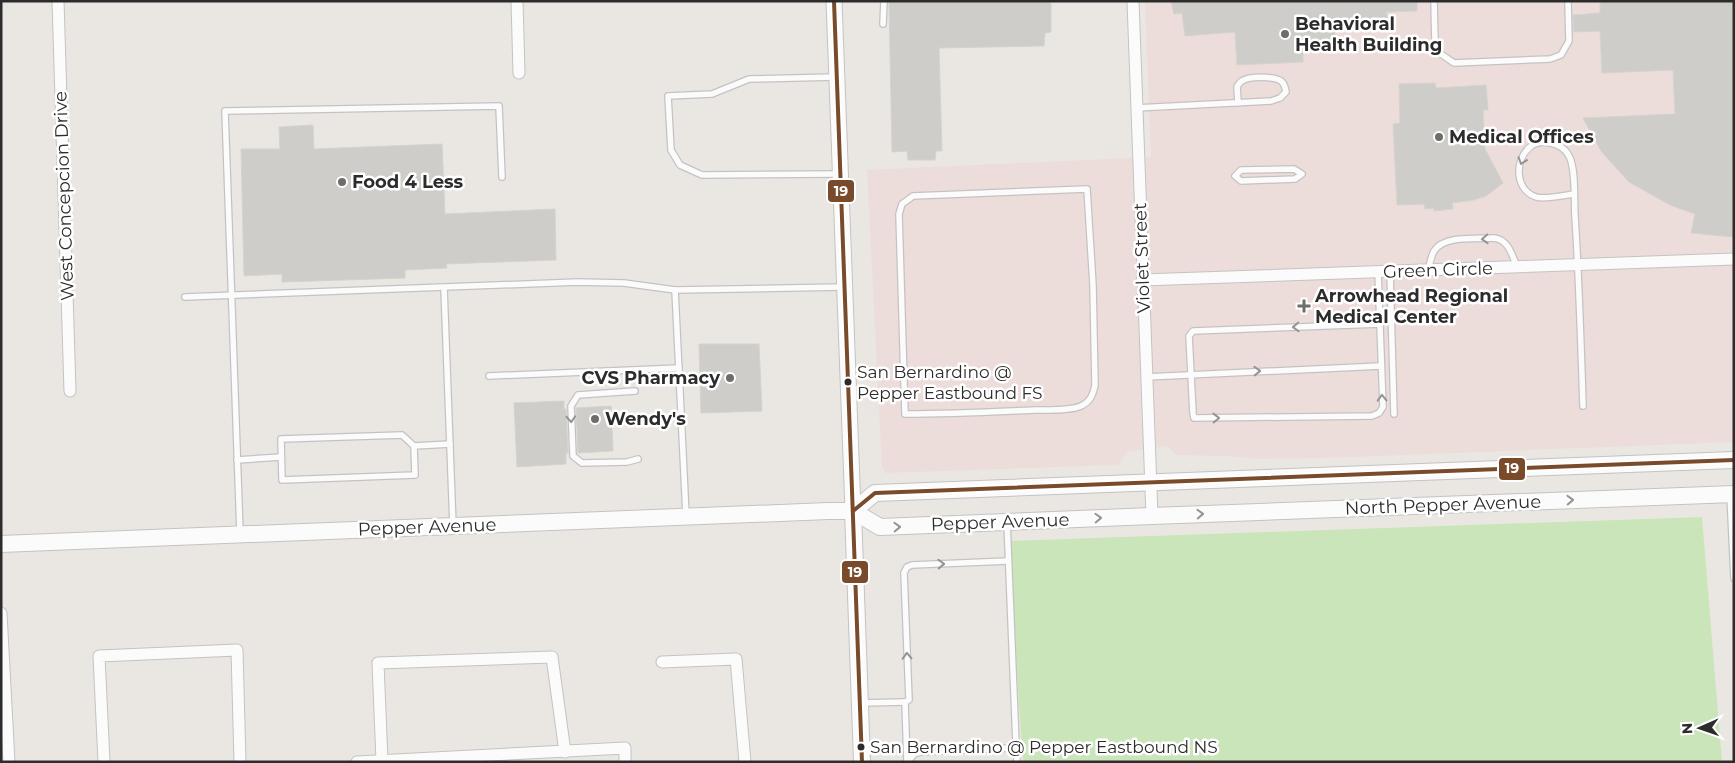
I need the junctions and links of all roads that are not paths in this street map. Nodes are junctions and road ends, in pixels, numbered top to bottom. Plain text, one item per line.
1 (58, 1) edge
2 (517, 1) edge
3 (834, 1) edge
4 (884, 1) edge
5 (1133, 1) edge
6 (1434, 1) edge
7 (1568, 1) edge
8 (883, 24) dead end
9 (519, 73) dead end
10 (837, 77) junction
11 (1238, 103) junction
12 (1136, 108) junction
13 (840, 174) junction
14 (1235, 176) joint
15 (502, 178) dead end
16 (1574, 194) junction
17 (1734, 259) edge
18 (1578, 265) junction
19 (1517, 267) junction
20 (1428, 270) junction
21 (1390, 271) junction
22 (1378, 272) junction
23 (1142, 280) junction
24 (845, 287) junction
25 (444, 288) junction
26 (675, 290) junction
27 (232, 296) junction
28 (186, 297) dead end
29 (902, 320) joint
30 (1380, 324) junction
31 (1381, 366) junction
32 (679, 368) junction
33 (1191, 374) junction
34 (489, 376) dead end
35 (1146, 377) junction
36 (70, 391) dead end
37 (635, 391) dead end
38 (1583, 406) dead end
39 (1394, 414) dead end
40 (450, 444) junction
41 (414, 446) junction
42 (281, 457) junction
43 (638, 459) dead end
44 (237, 460) junction
45 (1734, 460) edge
46 (1150, 481) junction
47 (1732, 494) edge
48 (853, 510) junction
49 (1152, 516) junction
50 (686, 517) junction
51 (1007, 522) junction
52 (454, 526) junction
53 (240, 533) junction
54 (1, 544) edge
55 (1733, 544) edge
56 (1008, 561) junction
57 (1734, 578) edge
58 (1, 612) edge
59 (662, 662) dead end
60 (905, 702) junction
61 (860, 703) junction
62 (1016, 744) junction
63 (564, 752) junction
64 (532, 758) edge
65 (382, 761) edge
66 (8, 762) edge
67 (104, 762) edge
68 (240, 762) edge
69 (357, 762) edge
70 (625, 762) edge
71 (744, 762) edge
72 (862, 762) edge
73 (908, 762) edge
74 (1018, 762) edge

1 - 36 street, West Concepcion Drive
2 - 9 street
3 - 10 street
4 - 8 lane
5 - 12 street, Violet Street
6 - 7 lane
10 - 13 street
10 - 13 lane
11 - 11 lane
11 - 12 lane
12 - 23 street, Violet Street
13 - 24 street
14 - 14 lane
15 - 27 lane
16 -> 16 lane
16 - 18 lane
17 - 18 street, Green Circle
18 - 19 street, Green Circle
18 - 38 lane
19 - 20 street, Green Circle
19 -> 20 lane
20 - 21 street, Green Circle
21 - 22 street, Green Circle
21 - 39 lane
22 - 23 street, Green Circle
22 - 30 lane
23 - 35 street, Violet Street
24 - 26 lane
24 - 48 street
25 - 26 lane
25 - 27 lane
25 - 40 lane
26 - 32 lane
27 - 28 lane
27 - 44 lane
29 - 29 lane
30 - 31 lane
30 -> 33 lane
33 -> 31 lane
33 -> 31 lane
32 - 34 lane
32 - 50 lane
33 - 35 lane
35 - 46 street, Violet Street
37 -> 43 lane
40 - 41 lane
40 - 52 lane
41 - 42 lane
41 - 42 lane
42 - 44 lane
44 - 53 lane
45 - 46 main road, North Pepper Avenue
46 - 48 main road, Pepper Avenue
46 - 49 street, Violet Street
49 -> 47 main road, North Pepper Avenue
47 - 55 lane
48 - 50 main road, Pepper Avenue
48 -> 51 main road, Pepper Avenue
48 - 61 main road
51 -> 49 main road, Pepper Avenue
50 - 52 main road, Pepper Avenue
51 - 56 lane
52 - 53 main road, Pepper Avenue
53 - 54 main road, Pepper Avenue
55 - 57 lane
60 -> 56 lane
56 - 62 lane
58 - 66 street
59 - 71 street
60 - 61 lane
60 - 73 lane
61 - 72 main road
62 - 73 lane
62 - 74 lane
63 - 64 street
63 - 65 street
63 - 70 street
64 - 65 street
65 - 69 street
67 - 68 street

